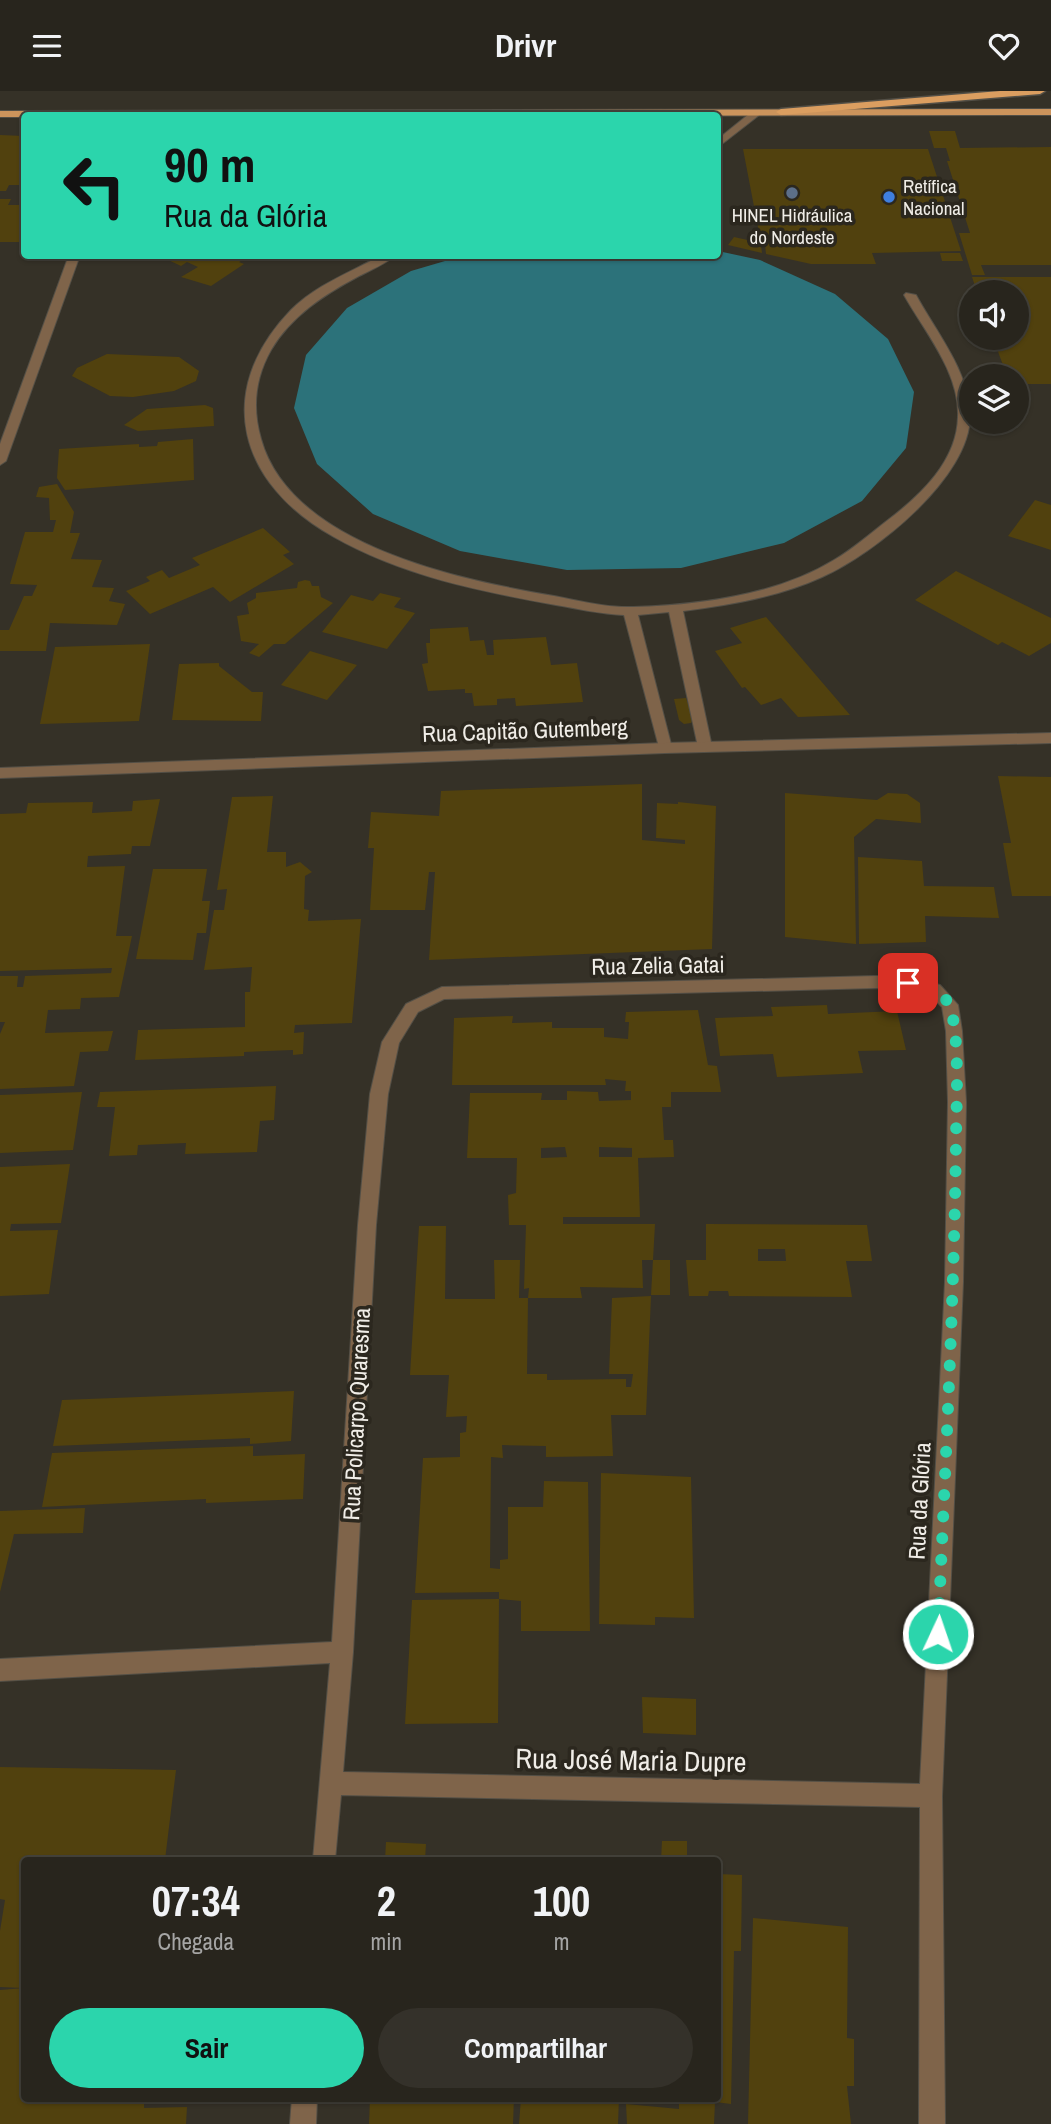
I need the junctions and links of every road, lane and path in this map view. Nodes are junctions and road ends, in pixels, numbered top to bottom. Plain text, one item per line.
1 (1040, 91) edge
2 (721, 112) edge
3 (758, 112) junction
4 (781, 112) junction
5 (1051, 112) edge
6 (0, 114) edge
7 (21, 114) edge
8 (721, 142) edge
9 (74, 259) edge
10 (383, 259) edge
11 (910, 295) dead end
12 (0, 461) edge
13 (675, 607) junction
14 (630, 611) junction
15 (1051, 738) edge
16 (705, 747) junction
17 (665, 748) junction
18 (0, 773) edge
19 (876, 982) joint
20 (442, 993) joint
21 (342, 1652) junction
22 (0, 1669) edge
23 (330, 1783) junction
24 (931, 1796) junction
25 (324, 1857) edge
26 (305, 2102) edge
27 (303, 2124) edge
28 (932, 2124) edge

1 - 4 highway
2 - 3 main road
3 - 4 main road
3 - 8 street
4 - 5 main road
6 - 7 main road
9 - 12 street
10 - 14 street
11 - 13 street
13 - 14 street
13 - 16 street
14 - 17 street
15 - 16 street, Rua Capitão Gutemberg
16 - 17 street, Rua Capitão Gutemberg
17 - 18 street, Rua Capitão Gutemberg
19 - 20 street, Rua Zelia Gatai
19 - 24 street, Rua da Glória
20 - 21 street, Rua Policarpo Quaresma
21 - 22 street
21 - 23 street, Rua Policarpo Quaresma
23 - 24 street, Rua José Maria Dupre
23 - 25 street, Rua Policarpo Quaresma
24 - 28 street, Rua da Glória
26 - 27 street

